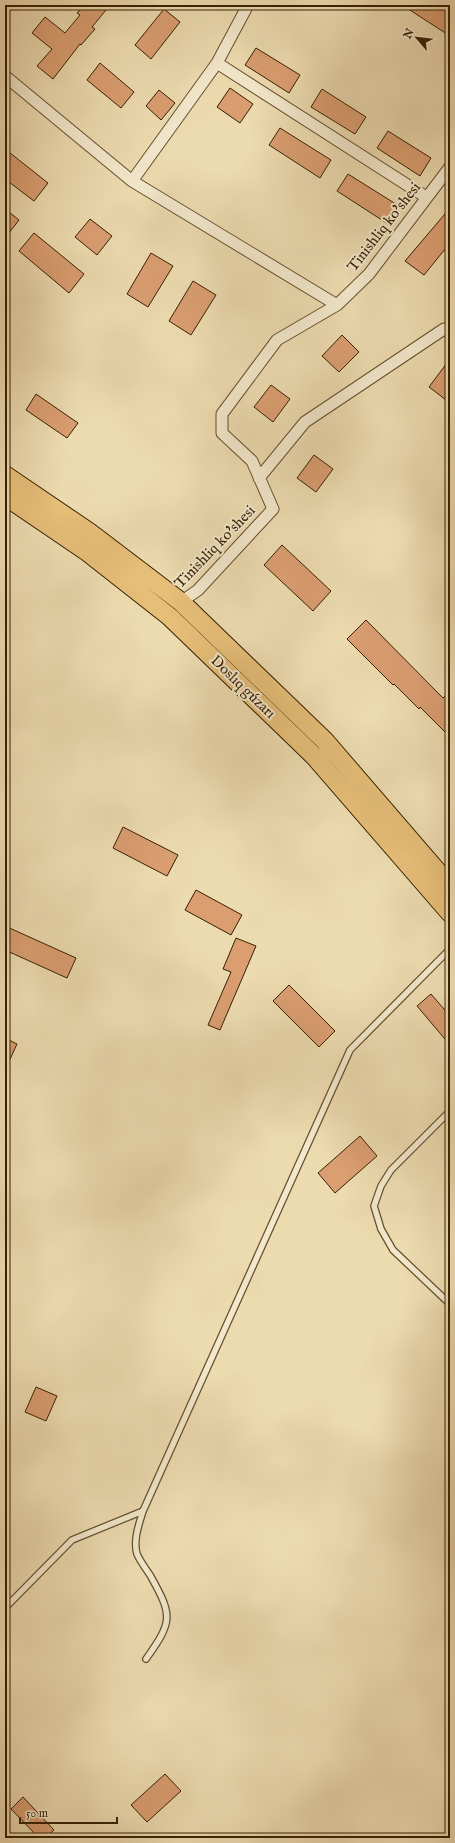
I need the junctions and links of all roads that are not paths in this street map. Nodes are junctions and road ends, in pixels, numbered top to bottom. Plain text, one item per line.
1 (248, 5) edge
2 (217, 63) junction
3 (5, 76) edge
4 (450, 167) edge
5 (132, 181) junction
6 (426, 197) junction
7 (337, 306) junction
8 (450, 332) edge
9 (5, 476) edge
10 (259, 478) junction
11 (5, 496) edge
12 (180, 602) junction
13 (450, 886) edge
14 (450, 912) edge
15 (450, 949) edge
16 (450, 1111) edge
17 (450, 1304) edge
18 (143, 1511) junction
19 (5, 1608) edge
20 (146, 1659) dead end

1 - 2 street
2 - 5 street
2 - 6 street
3 - 5 street
4 - 6 street, Tinishliq ko'shesi
5 - 7 street
6 - 7 street, Tinishliq ko'shesi
7 - 10 street, Tinishliq ko'shesi
8 - 10 street
9 - 12 main road, Doslıq gúzarı
10 - 12 street, Tinishliq ko'shesi
11 - 14 main road, Doslıq gúzarı
12 - 13 main road, Doslıq gúzarı
15 - 18 lane
16 - 17 lane
18 - 19 lane
18 - 20 lane

